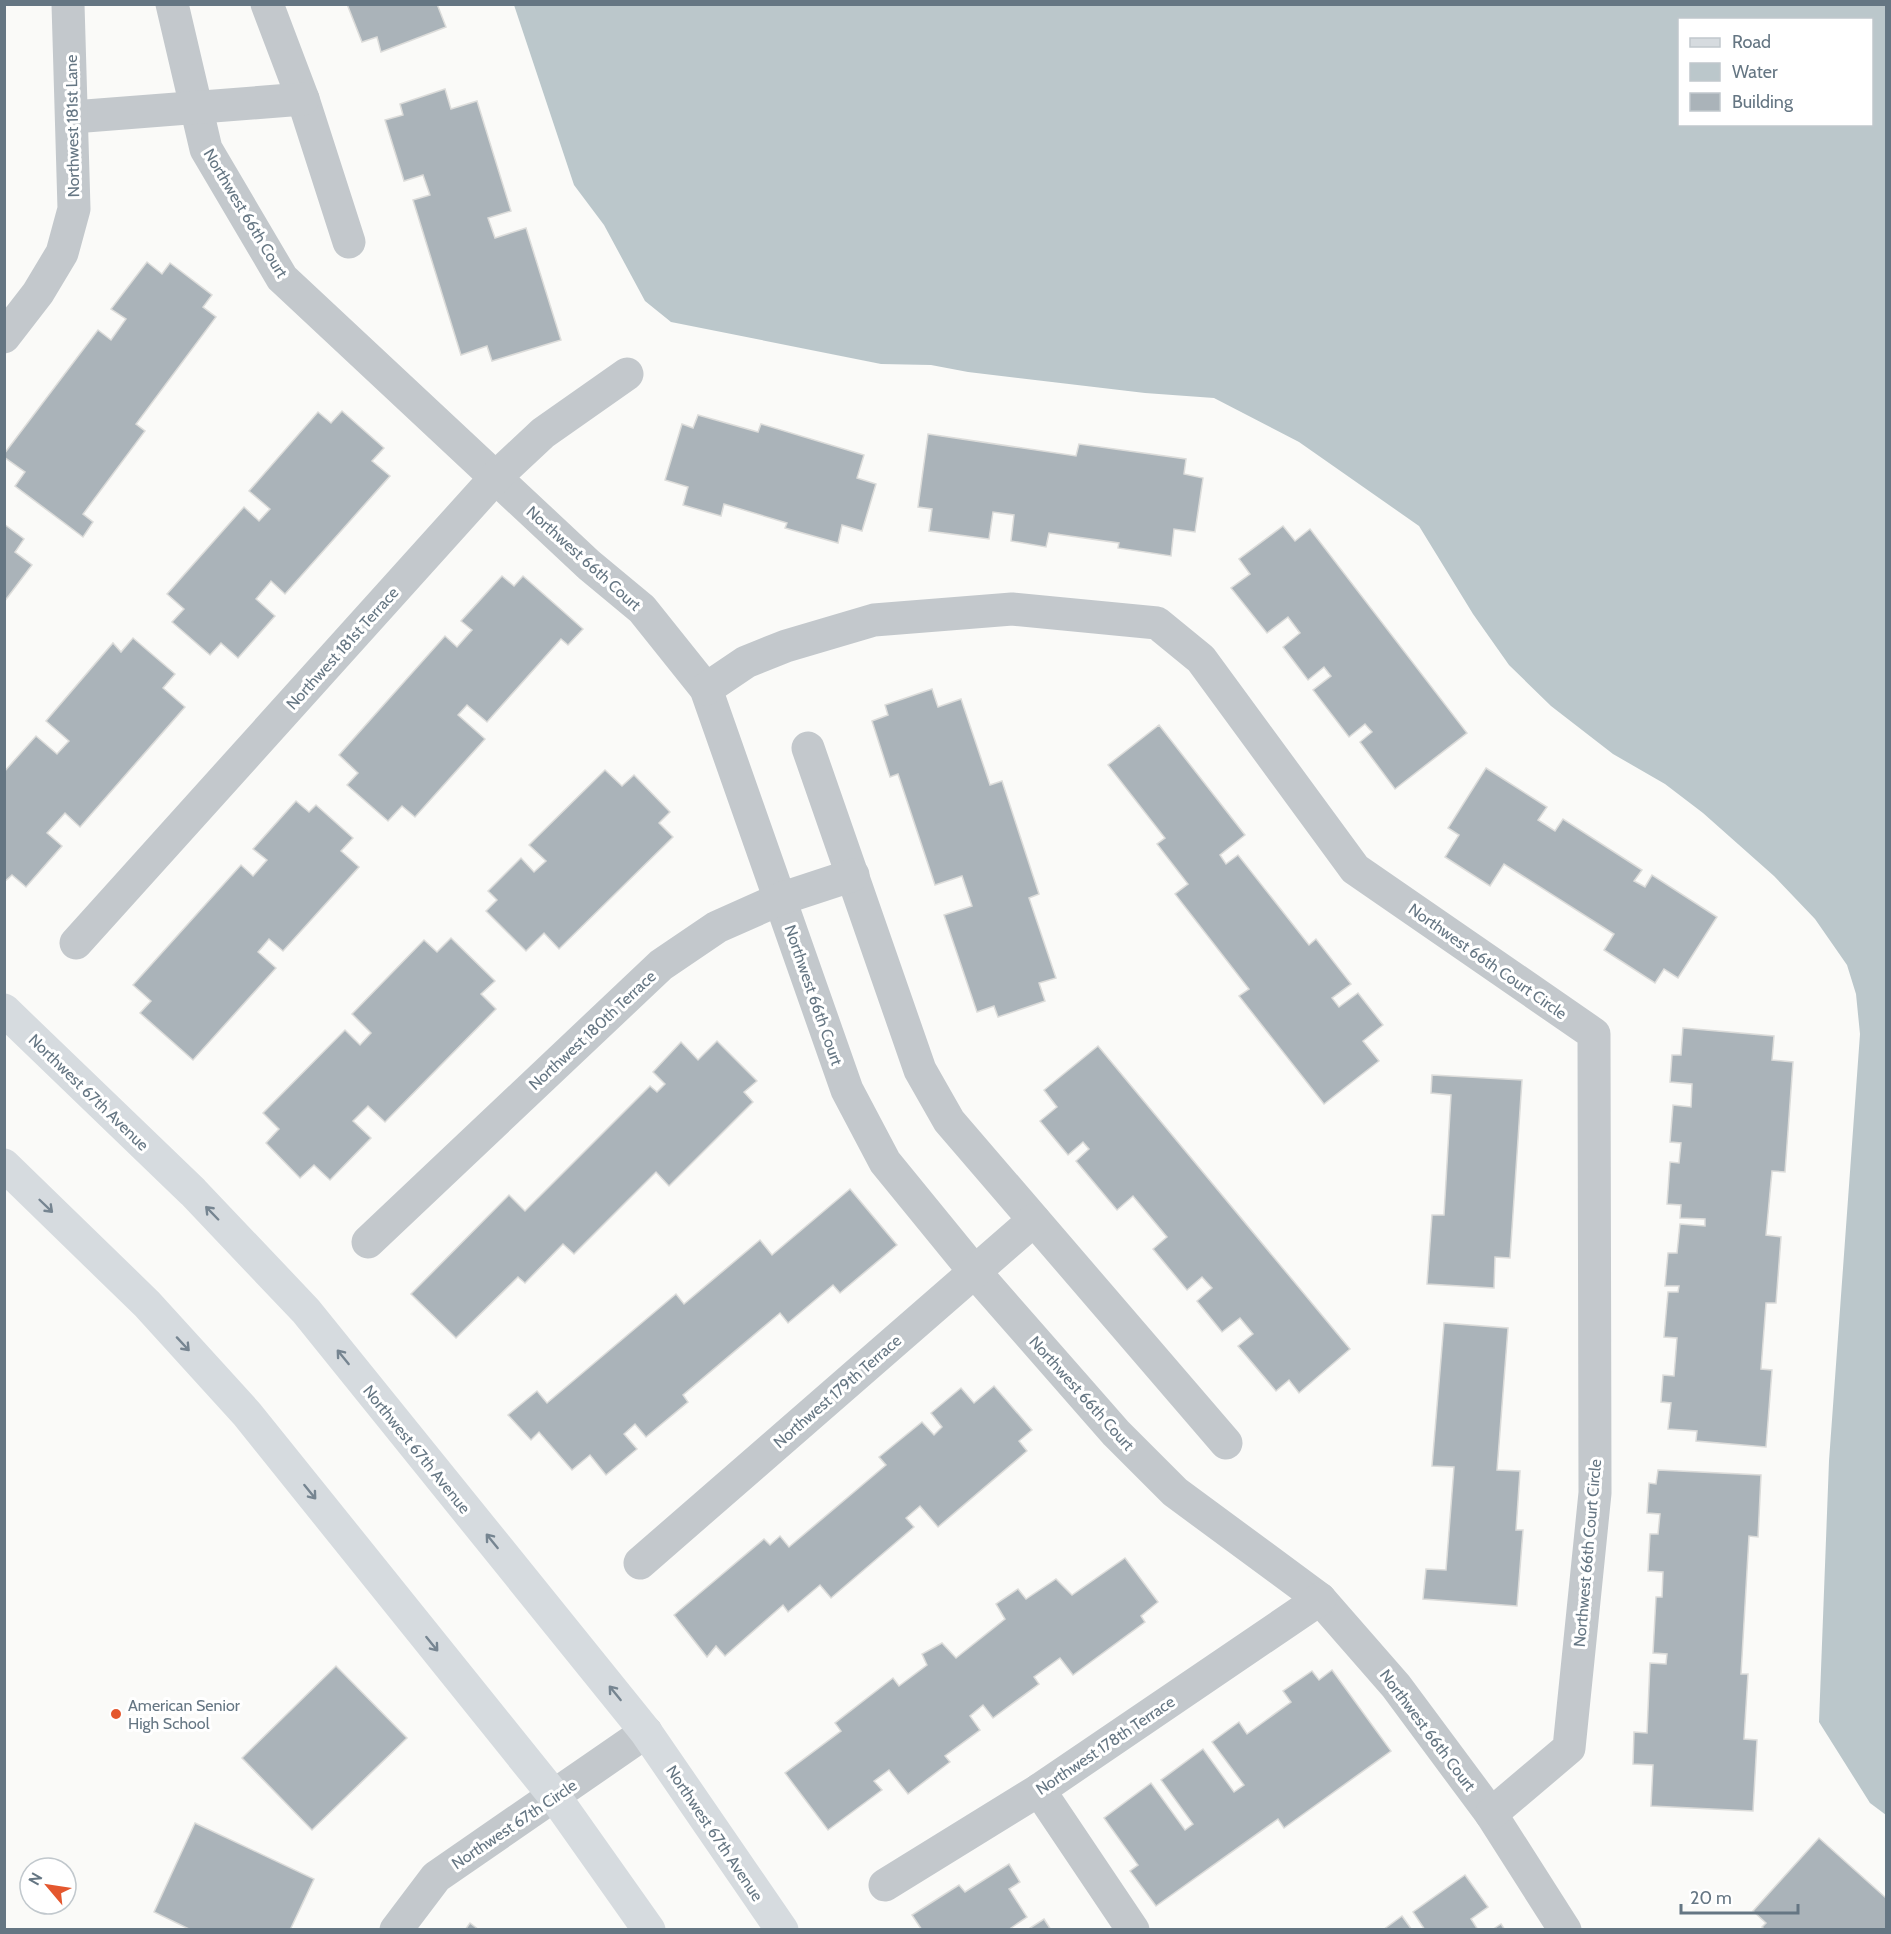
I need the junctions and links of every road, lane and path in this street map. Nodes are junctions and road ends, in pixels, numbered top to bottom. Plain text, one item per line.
1 (68, 4) edge
2 (172, 4) edge
3 (267, 4) edge
4 (303, 99) junction
5 (194, 105) junction
6 (73, 117) junction
7 (349, 242) dead end
8 (4, 337) edge
9 (627, 374) dead end
10 (496, 477) junction
11 (706, 689) junction
12 (808, 748) dead end
13 (853, 875) junction
14 (780, 899) junction
15 (76, 943) dead end
16 (4, 1010) edge
17 (4, 1165) edge
18 (1034, 1220) junction
19 (368, 1242) dead end
20 (974, 1271) junction
21 (1226, 1443) dead end
22 (640, 1563) dead end
23 (1320, 1599) junction
24 (646, 1732) junction
25 (1039, 1790) junction
26 (555, 1797) junction
27 (1491, 1814) junction
28 (885, 1885) dead end
29 (396, 1929) edge
30 (649, 1929) edge
31 (782, 1929) edge
32 (1133, 1929) edge
33 (1565, 1929) edge

1 - 6 street, Northwest 181st Lane
2 - 5 street, Northwest 66th Court
3 - 4 street
4 - 5 street
4 - 7 street
5 - 6 street
5 - 10 street, Northwest 66th Court
6 - 8 street, Northwest 181st Lane
9 - 10 street, Northwest 181st Terrace
10 - 11 street, Northwest 66th Court
10 - 15 street, Northwest 181st Terrace
11 - 14 street, Northwest 66th Court
11 - 27 street, Northwest 66th Court Circle
12 - 13 street
13 - 14 street, Northwest 180th Terrace
13 - 18 street
14 - 19 street, Northwest 180th Terrace
14 - 20 street, Northwest 66th Court
24 -> 16 main road, Northwest 67th Avenue
17 -> 26 main road
18 - 20 street, Northwest 179th Terrace
18 - 21 street
20 - 22 street, Northwest 179th Terrace
20 - 23 street, Northwest 66th Court
23 - 25 street, Northwest 178th Terrace
23 - 27 street, Northwest 66th Court
24 - 26 street, Northwest 67th Circle
24 - 31 main road, Northwest 67th Avenue
25 - 28 street, Northwest 178th Terrace
25 - 32 street
26 - 29 street, Northwest 67th Circle
26 - 30 main road
27 - 33 street, Northwest 66th Court

